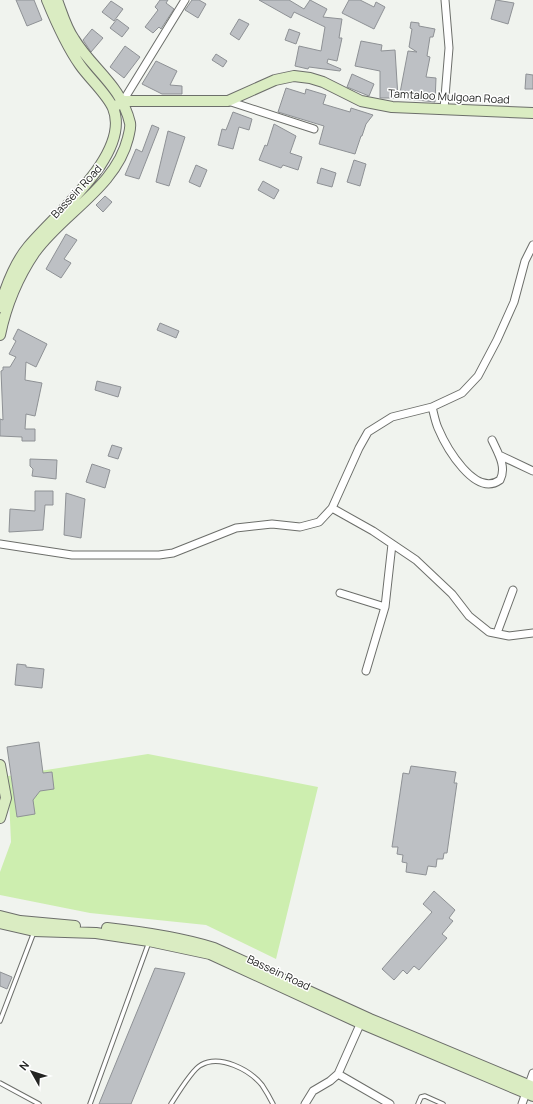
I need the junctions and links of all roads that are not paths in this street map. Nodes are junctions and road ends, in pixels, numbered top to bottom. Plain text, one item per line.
1 (47, 0) edge
2 (57, 0) edge
3 (185, 0) edge
4 (445, 0) edge
5 (123, 100) junction
6 (228, 101) junction
7 (113, 108) junction
8 (444, 109) junction
9 (533, 113) edge
10 (314, 128) dead end
11 (533, 245) edge
12 (0, 307) edge
13 (0, 335) edge
14 (432, 407) junction
15 (492, 440) dead end
16 (499, 455) junction
17 (533, 471) edge
18 (332, 508) junction
19 (0, 544) edge
20 (392, 544) junction
21 (513, 590) dead end
22 (340, 593) dead end
23 (385, 607) junction
24 (497, 633) junction
25 (533, 633) edge
26 (366, 671) dead end
27 (0, 765) edge
28 (0, 818) edge
29 (0, 916) edge
30 (0, 924) edge
31 (35, 926) junction
32 (149, 941) junction
33 (362, 1020) junction
34 (0, 1021) edge
35 (533, 1073) edge
36 (338, 1074) junction
37 (0, 1084) edge
38 (530, 1091) edge
39 (39, 1104) edge
40 (90, 1104) edge
41 (171, 1104) edge
42 (273, 1104) edge
43 (305, 1104) edge
44 (390, 1104) edge
45 (418, 1104) edge
46 (443, 1104) edge
47 (522, 1104) edge

1 - 7 main road
2 - 5 main road, Bassein Road
3 - 5 street
4 - 8 street
5 - 6 main road, Tamtaloo Mulgoan Road
5 - 7 main road
5 - 13 main road, Bassein Road
6 - 8 main road, Tamtaloo Mulgoan Road
6 - 10 street
7 - 12 main road, Bassein Road
8 - 9 main road, Tamtaloo Mulgoan Road
11 - 14 street
14 - 16 street
14 - 18 street
15 - 16 street
16 - 17 street
18 - 19 street
18 - 20 street
20 - 23 street
20 - 24 street
21 - 24 street
22 - 23 street
23 - 26 street
24 - 25 street
27 - 28 main road
29 - 31 main road, Bassein Road
30 - 31 main road, Bassein Road
31 - 32 main road, Bassein Road
31 - 33 main road, Bassein Road
31 - 34 lane
32 - 33 main road, Bassein Road
32 - 40 lane
33 - 36 street
33 - 38 main road, Bassein Road
35 - 38 street
36 - 43 street
36 - 44 street
37 - 39 lane
38 - 47 street
41 - 42 lane
45 - 46 lane

